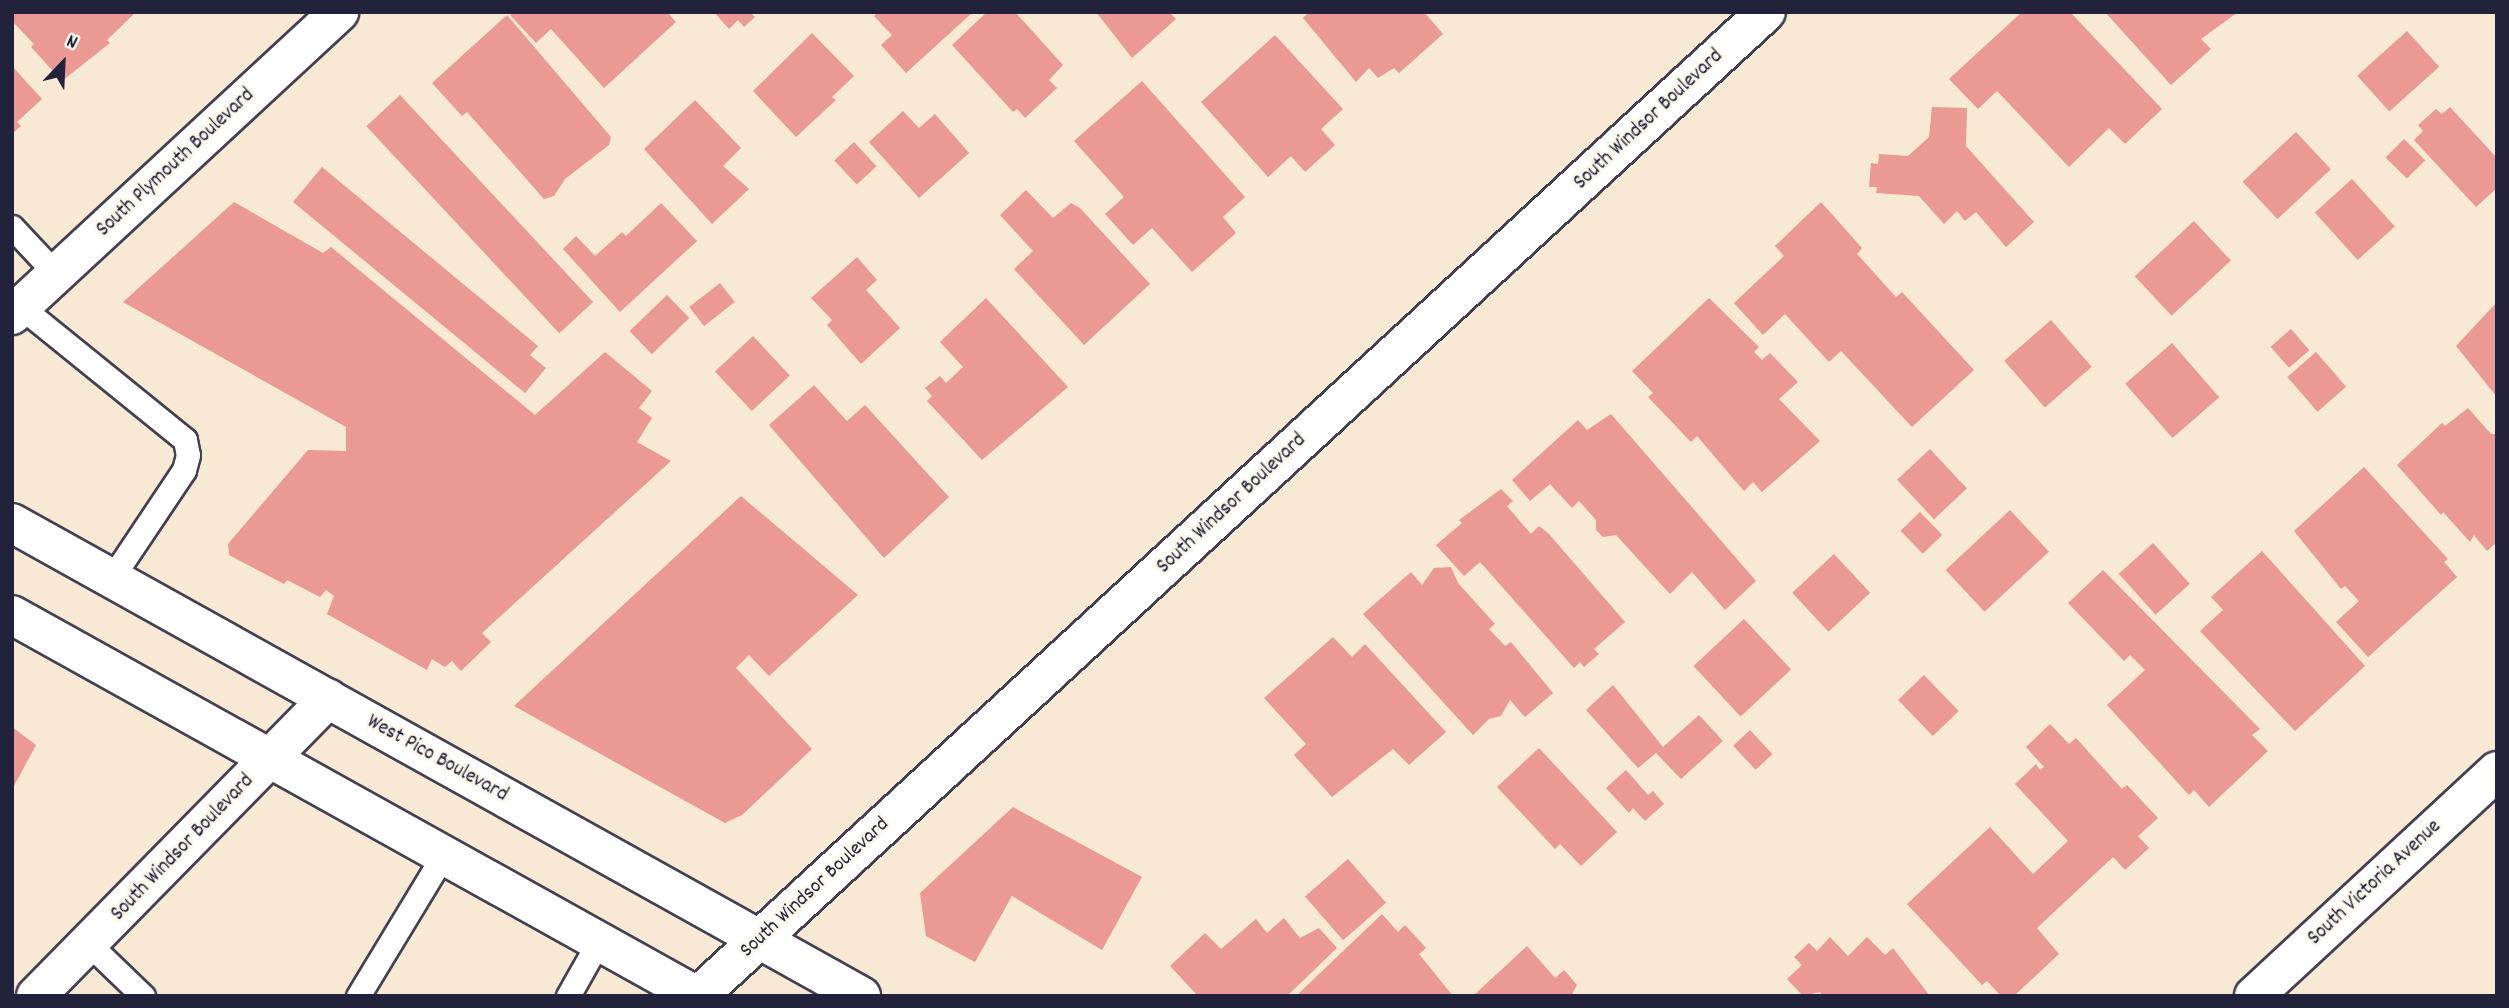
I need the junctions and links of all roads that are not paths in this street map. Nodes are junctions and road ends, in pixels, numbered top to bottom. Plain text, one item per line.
1 (339, 12) edge
2 (1766, 12) edge
3 (12, 227) edge
4 (56, 274) junction
5 (17, 311) edge
6 (12, 523) edge
7 (111, 579) junction
8 (12, 615) edge
9 (328, 699) junction
10 (272, 757) junction
11 (2497, 771) edge
12 (444, 854) junction
13 (759, 939) junction
14 (599, 942) junction
15 (89, 944) junction
16 (36, 996) edge
17 (143, 996) edge
18 (358, 996) edge
19 (568, 996) edge
20 (697, 996) edge
21 (861, 996) edge
22 (2254, 996) edge

1 - 4 street, South Plymouth Boulevard
2 - 13 street, South Windsor Boulevard
3 - 4 lane
4 - 5 street, South Plymouth Boulevard
5 - 7 lane
6 - 7 street, West Pico Boulevard
7 - 9 street, West Pico Boulevard
8 - 10 street
9 - 10 street, South Windsor Boulevard
9 - 13 street, West Pico Boulevard
10 - 12 street
10 - 15 street, South Windsor Boulevard
11 - 22 street, South Victoria Avenue
12 - 14 street
12 - 18 lane
13 - 20 street, South Windsor Boulevard
13 - 21 street, West Pico Boulevard
14 - 19 lane
14 - 20 street
15 - 16 street, South Windsor Boulevard
15 - 17 lane

